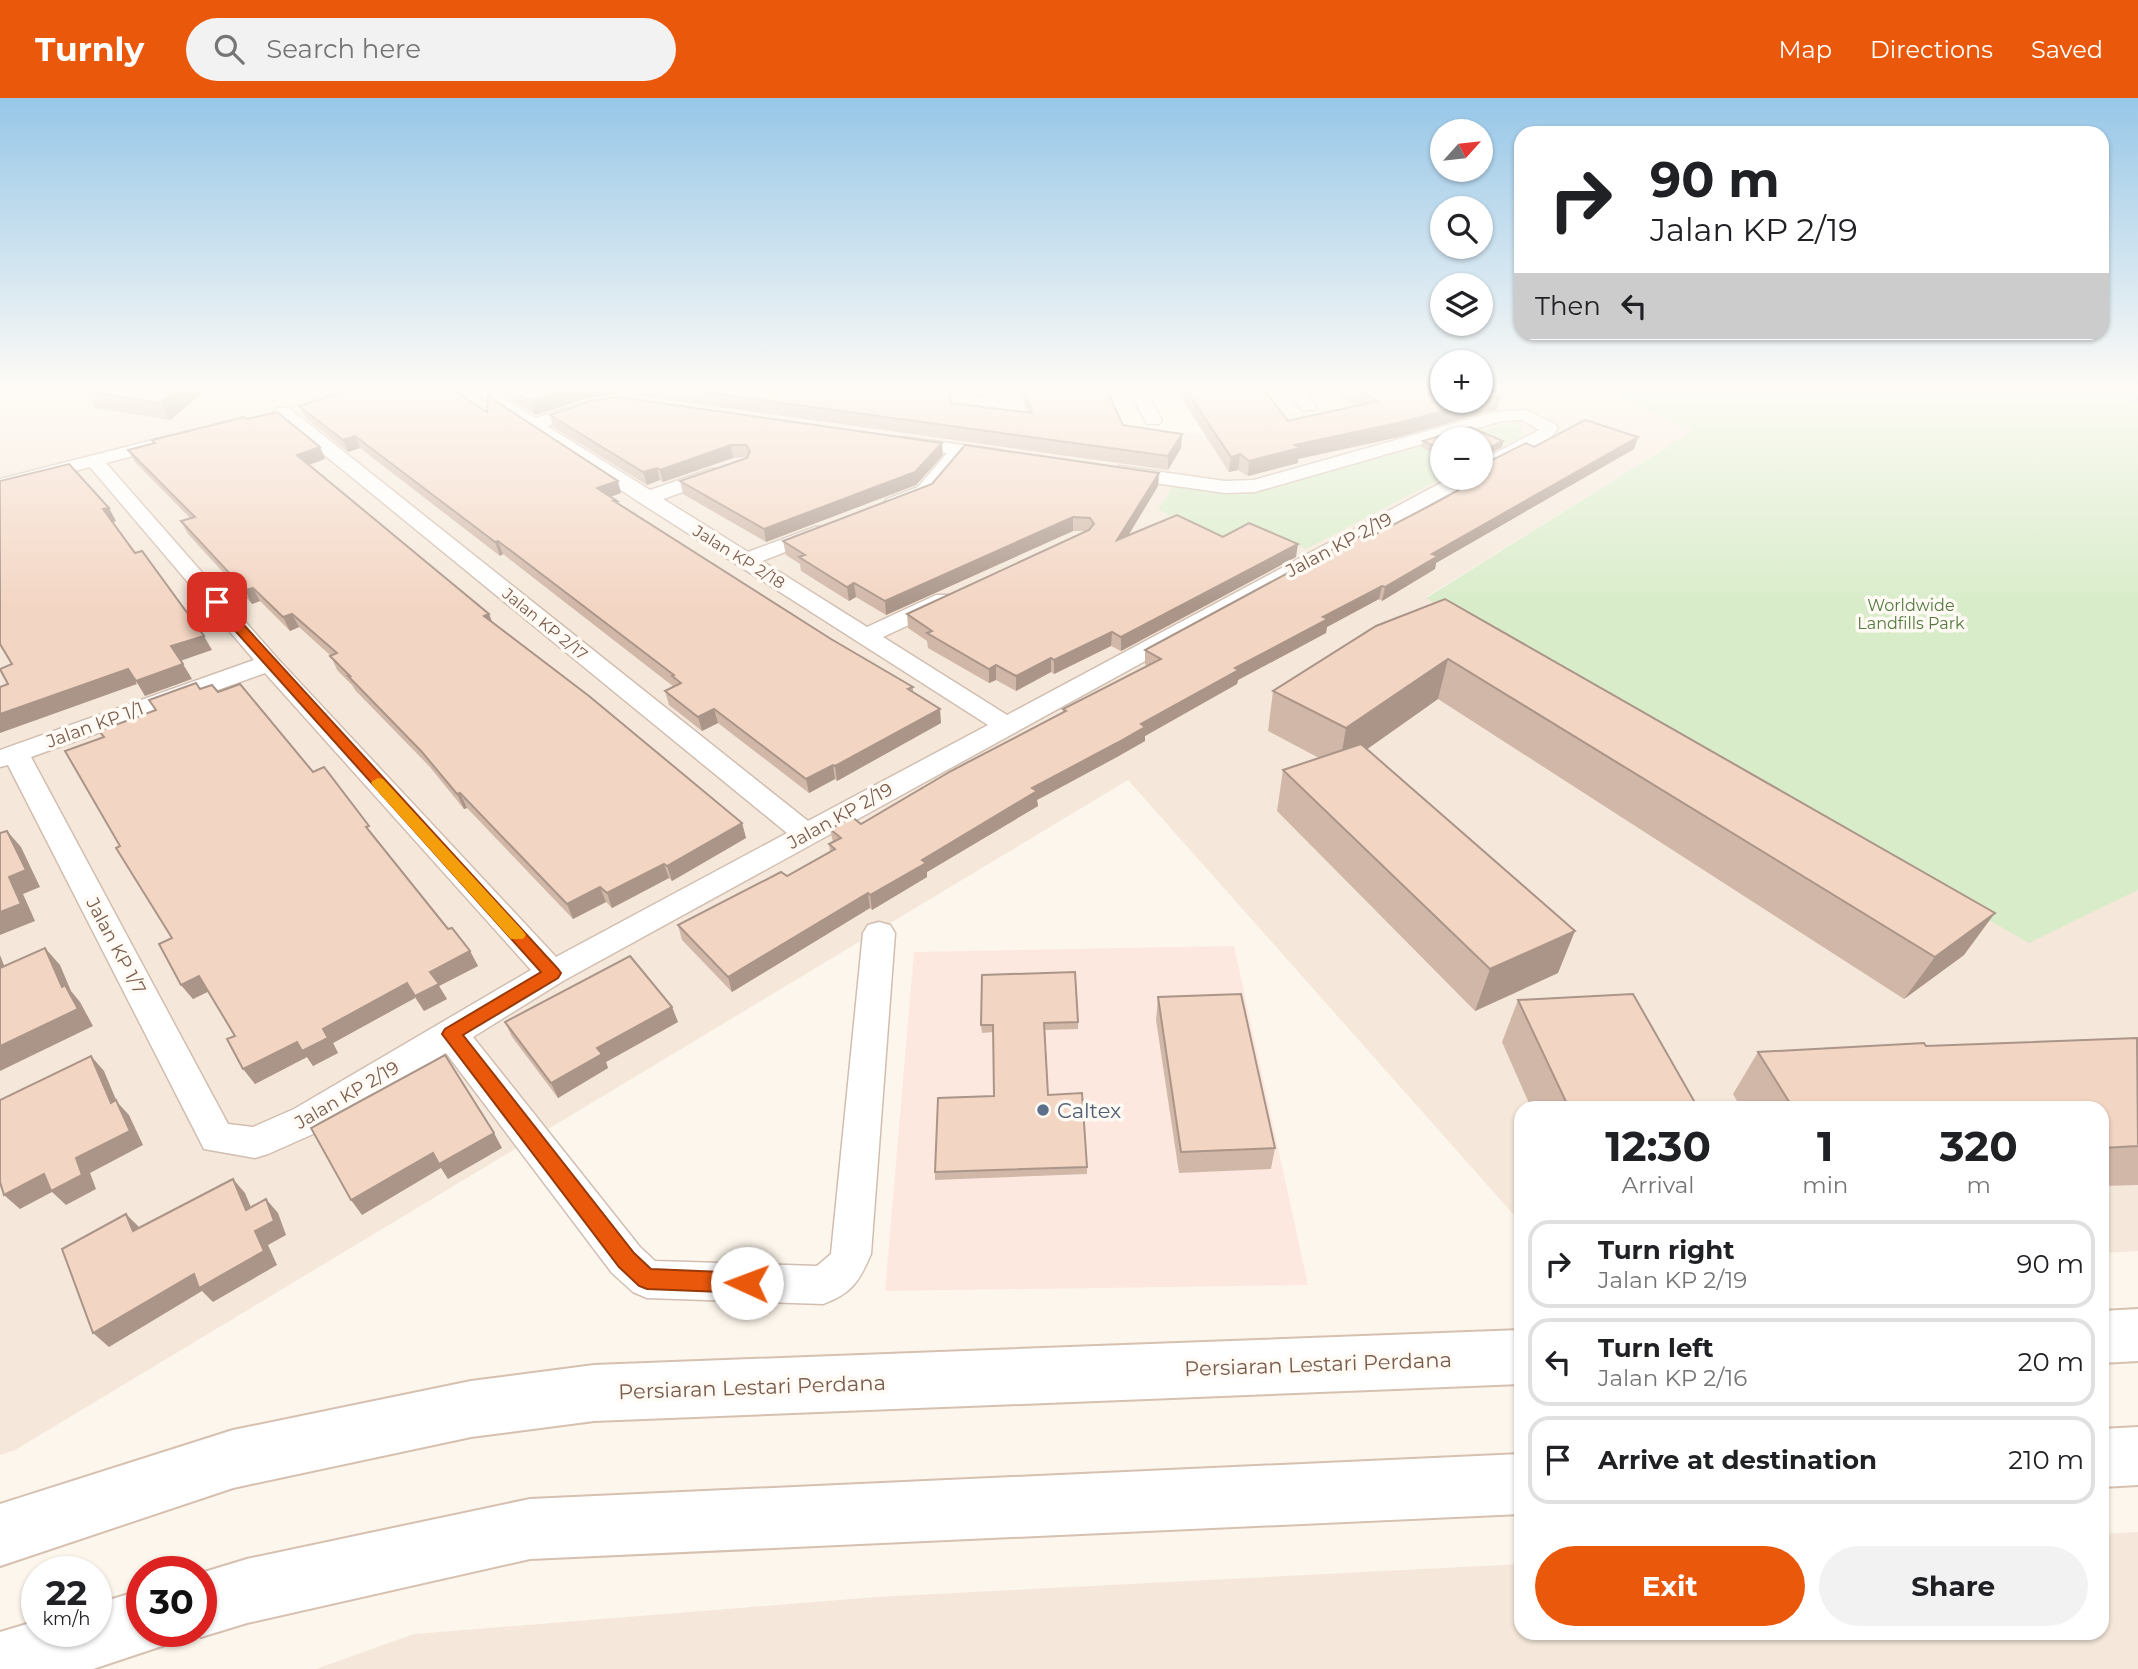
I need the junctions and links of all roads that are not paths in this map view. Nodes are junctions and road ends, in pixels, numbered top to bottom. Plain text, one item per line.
1 (93, 460) edge
2 (94, 460) edge
3 (335, 460) edge
4 (587, 460) edge
5 (951, 460) edge
6 (1345, 460) edge
7 (741, 464) edge
8 (1103, 470) edge
9 (0, 485) edge
10 (1442, 490) edge
11 (646, 498) junction
12 (873, 511) edge
13 (835, 526) edge
14 (745, 560) junction
15 (967, 590) edge
16 (866, 636) junction
17 (269, 663) junction
18 (1006, 725) junction
19 (8, 756) edge
20 (807, 835) junction
21 (879, 933) dead end
22 (552, 973) junction
23 (451, 1034) junction
24 (217, 1138) joint
25 (2138, 1335) edge
26 (2109, 1337) edge
27 (1514, 1357) edge
28 (2138, 1456) edge
29 (2109, 1458) edge
30 (1514, 1484) edge
31 (0, 1535) edge
32 (217, 1600) edge
33 (126, 1627) edge
34 (0, 1665) edge

1 - 9 street
2 - 17 street
3 - 20 street, Jalan KP 2/17
4 - 11 street, Jalan KP 2/18
5 - 12 street
6 - 8 street
7 - 11 street
10 - 18 street, Jalan KP 2/19
11 - 14 street, Jalan KP 2/18
13 - 14 street
14 - 16 street, Jalan KP 2/18
15 - 16 street
16 - 18 street, Jalan KP 2/18
17 - 19 street, Jalan KP 1/1
17 - 22 street
18 - 20 street, Jalan KP 2/19
19 - 24 street, Jalan KP 1/7
20 - 22 street, Jalan KP 2/19
21 - 23 street
22 - 23 street, Jalan KP 2/19
23 - 24 street, Jalan KP 2/19
25 - 26 main road
27 - 31 main road, Persiaran Lestari Perdana
28 - 29 main road
30 - 32 main road
33 - 34 main road

